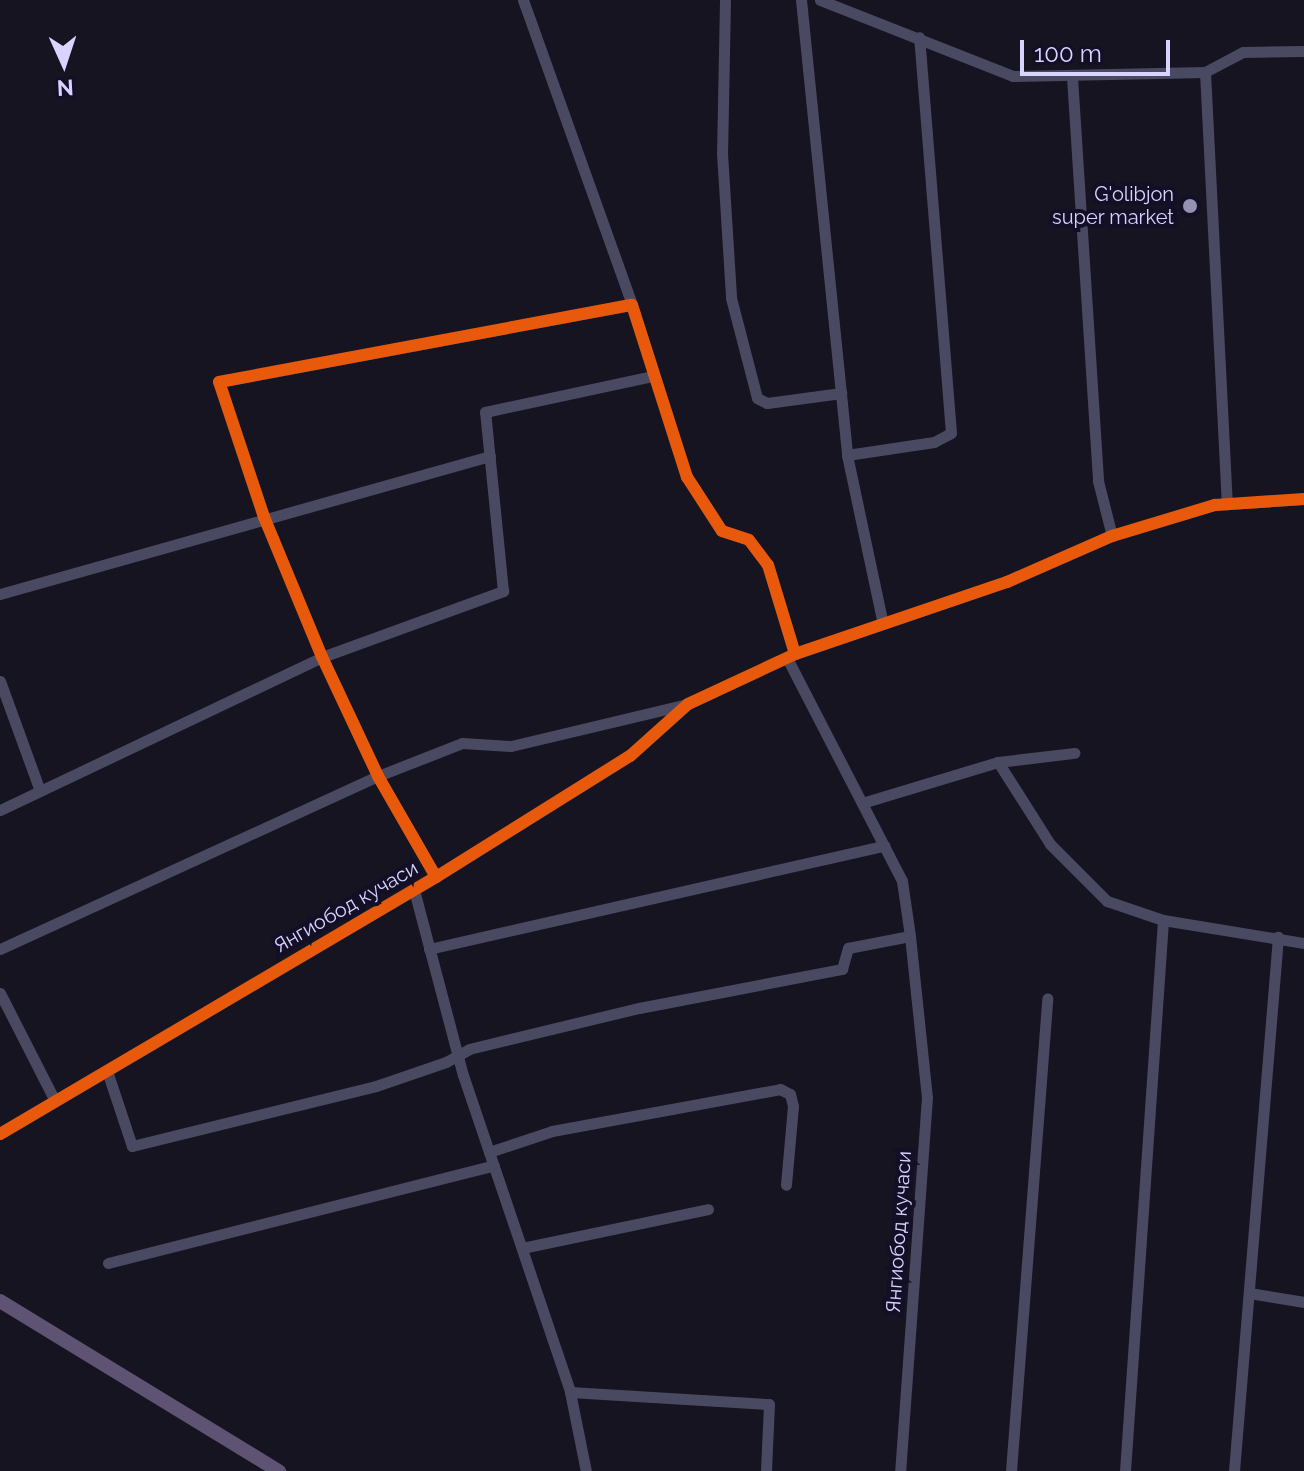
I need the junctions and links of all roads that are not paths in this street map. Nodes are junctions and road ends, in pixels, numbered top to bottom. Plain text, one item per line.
1 (523, 0) edge
2 (725, 0) edge
3 (801, 0) edge
4 (820, 0) edge
5 (919, 37) junction
6 (1304, 51) edge
7 (1205, 72) junction
8 (1072, 77) junction
9 (632, 305) junction
10 (653, 376) junction
11 (841, 393) junction
12 (847, 455) junction
13 (490, 456) junction
14 (1304, 499) edge
15 (1227, 504) junction
16 (264, 517) junction
17 (1112, 536) junction
18 (0, 594) edge
19 (883, 624) junction
20 (791, 656) junction
21 (322, 657) junction
22 (0, 681) edge
23 (688, 704) junction
24 (1074, 753) dead end
25 (998, 762) junction
26 (378, 776) junction
27 (40, 791) junction
28 (862, 803) junction
29 (0, 810) edge
30 (884, 846) junction
31 (436, 877) junction
32 (414, 890) junction
33 (1163, 920) junction
34 (910, 936) junction
35 (1278, 937) junction
36 (1304, 943) edge
37 (0, 949) edge
38 (429, 949) junction
39 (0, 993) edge
40 (1047, 998) dead end
41 (458, 1056) junction
42 (107, 1071) junction
43 (55, 1101) junction
44 (0, 1134) edge
45 (489, 1152) junction
46 (494, 1165) junction
47 (786, 1185) dead end
48 (708, 1209) dead end
49 (522, 1248) junction
50 (108, 1263) dead end
51 (1249, 1293) junction
52 (0, 1301) edge
53 (1304, 1302) edge
54 (570, 1392) junction
55 (279, 1471) edge
56 (586, 1471) edge
57 (766, 1471) edge
58 (900, 1471) edge
59 (1011, 1471) edge
60 (1125, 1471) edge
61 (1234, 1471) edge

1 - 9 street, Янгиобод кучаси
2 - 11 street
3 - 11 street
4 - 5 street
5 - 8 street
5 - 12 street
6 - 7 street
7 - 8 street
7 - 15 street
8 - 17 street
9 - 10 street, Янгиобод кучаси
9 - 16 street
10 - 13 street
10 - 20 street, Янгиобод кучаси
11 - 12 street
12 - 19 street
13 - 16 street
13 - 21 street
14 - 15 street, Янгиобод кучаси
15 - 17 street, Янгиобод кучаси
16 - 18 street
16 - 21 street
17 - 19 street, Янгиобод кучаси
19 - 20 street, Янгиобод кучаси
20 - 23 street, Янгиобод кучаси
20 - 28 street, Янгиобод кучаси
21 - 26 street
21 - 27 street
22 - 27 street
23 - 26 street, Янгиобод кучаси
23 - 31 street, Янгиобод кучаси
24 - 25 street
25 - 28 street
25 - 33 street
26 - 31 street
26 - 37 street, Янгиобод кучаси
27 - 29 street
28 - 30 street, Янгиобод кучаси
30 - 34 street, Янгиобод кучаси
30 - 38 street
31 - 32 street, Янгиобод кучаси
32 - 38 street
32 - 42 street, Янгиобод кучаси
33 - 35 street
33 - 60 street
34 - 41 street
34 - 58 street, Янгиобод кучаси
35 - 36 street
35 - 51 street
38 - 41 street
39 - 43 street
40 - 59 street
41 - 42 street
41 - 45 street
42 - 43 street, Янгиобод кучаси
43 - 44 street, Янгиобод кучаси
45 - 46 street
45 - 47 street
46 - 49 street
46 - 50 street
48 - 49 street
49 - 54 street
51 - 53 street
51 - 61 street
52 - 55 main road
54 - 56 street
54 - 57 street

